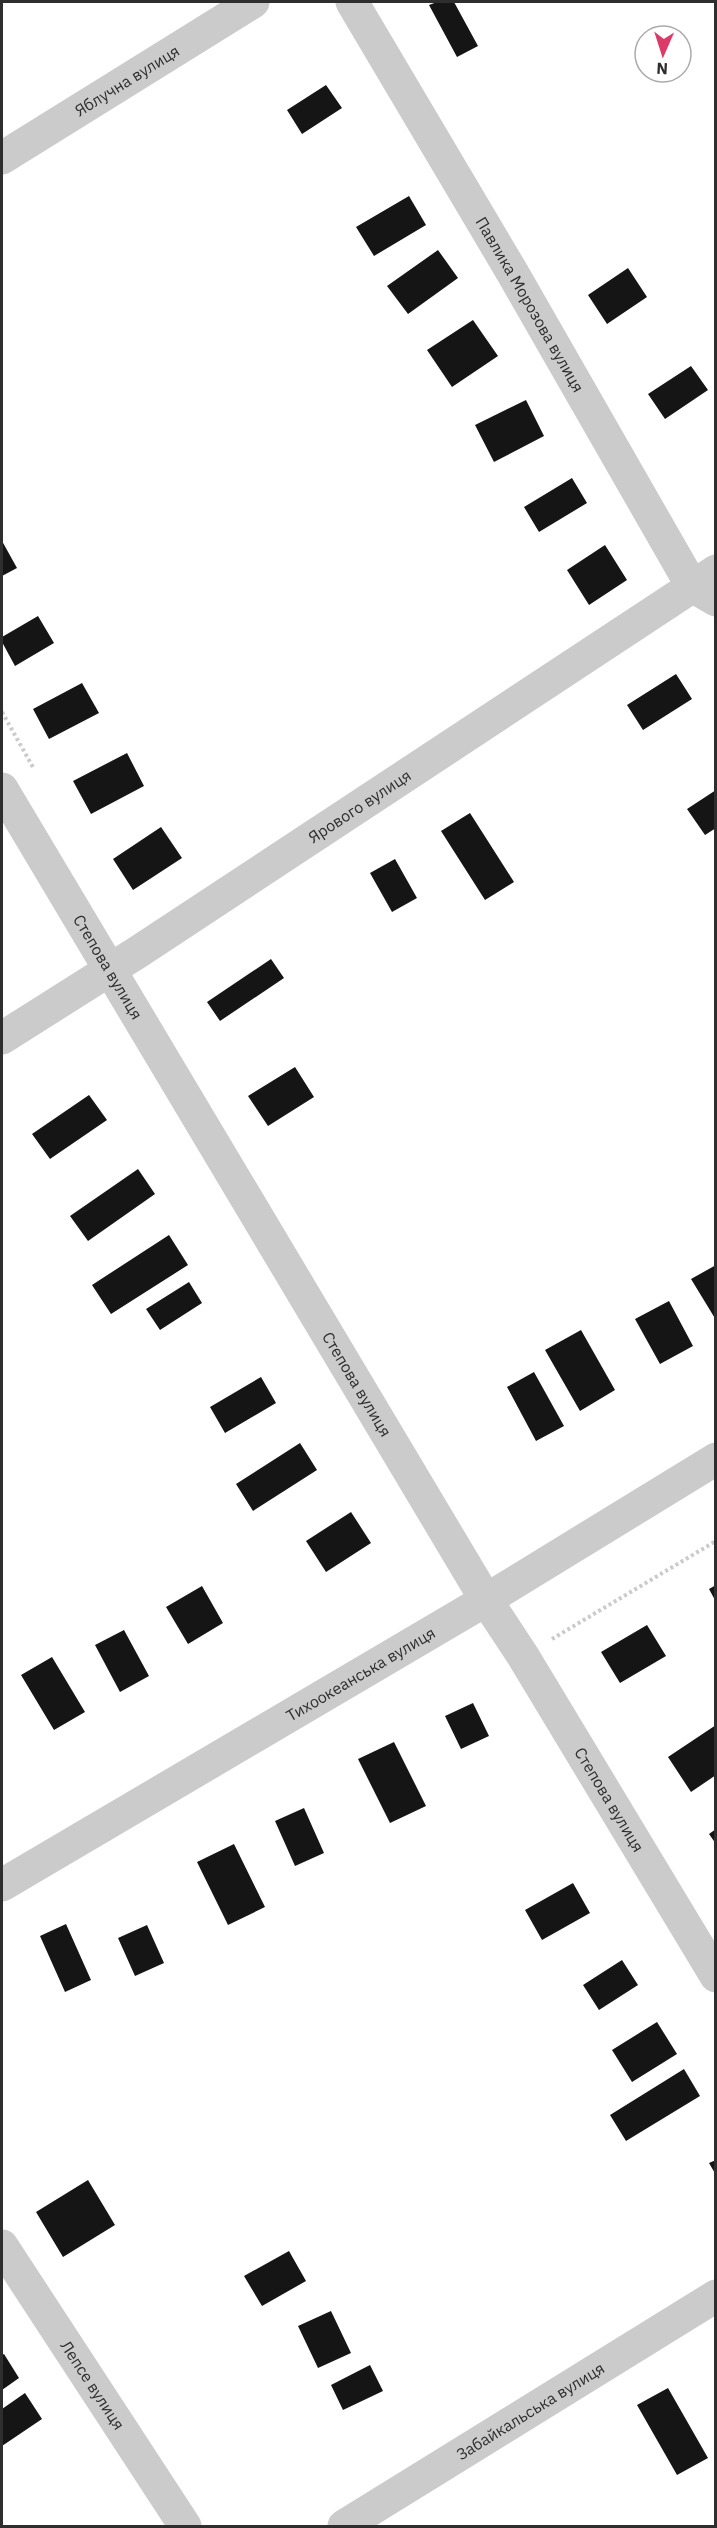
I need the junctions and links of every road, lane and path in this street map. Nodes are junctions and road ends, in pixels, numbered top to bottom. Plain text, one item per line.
1 (253, 2) edge
2 (352, 2) edge
3 (2, 158) edge
4 (708, 586) edge
5 (2, 789) edge
6 (110, 971) junction
7 (2, 1038) edge
8 (716, 1460) edge
9 (716, 1540) edge
10 (486, 1600) junction
11 (523, 1656) junction
12 (2, 1885) edge
13 (716, 1976) edge
14 (2, 2246) edge
15 (716, 2296) edge
16 (185, 2526) edge
17 (344, 2526) edge

1 - 3 street, Яблучна вулиця
2 - 4 street, Павлика Морозова вулиця
4 - 6 street, Ярового вулиця
5 - 6 street, Степова вулиця
6 - 7 street, Ярового вулиця
6 - 10 street, Степова вулиця
8 - 10 street, Тихоокеанська вулиця
9 - 11 path
10 - 11 street, Степова вулиця
10 - 12 street, Тихоокеанська вулиця
11 - 13 street, Степова вулиця
14 - 16 street, Лепсе вулиця
15 - 17 street, Забайкальська вулиця

